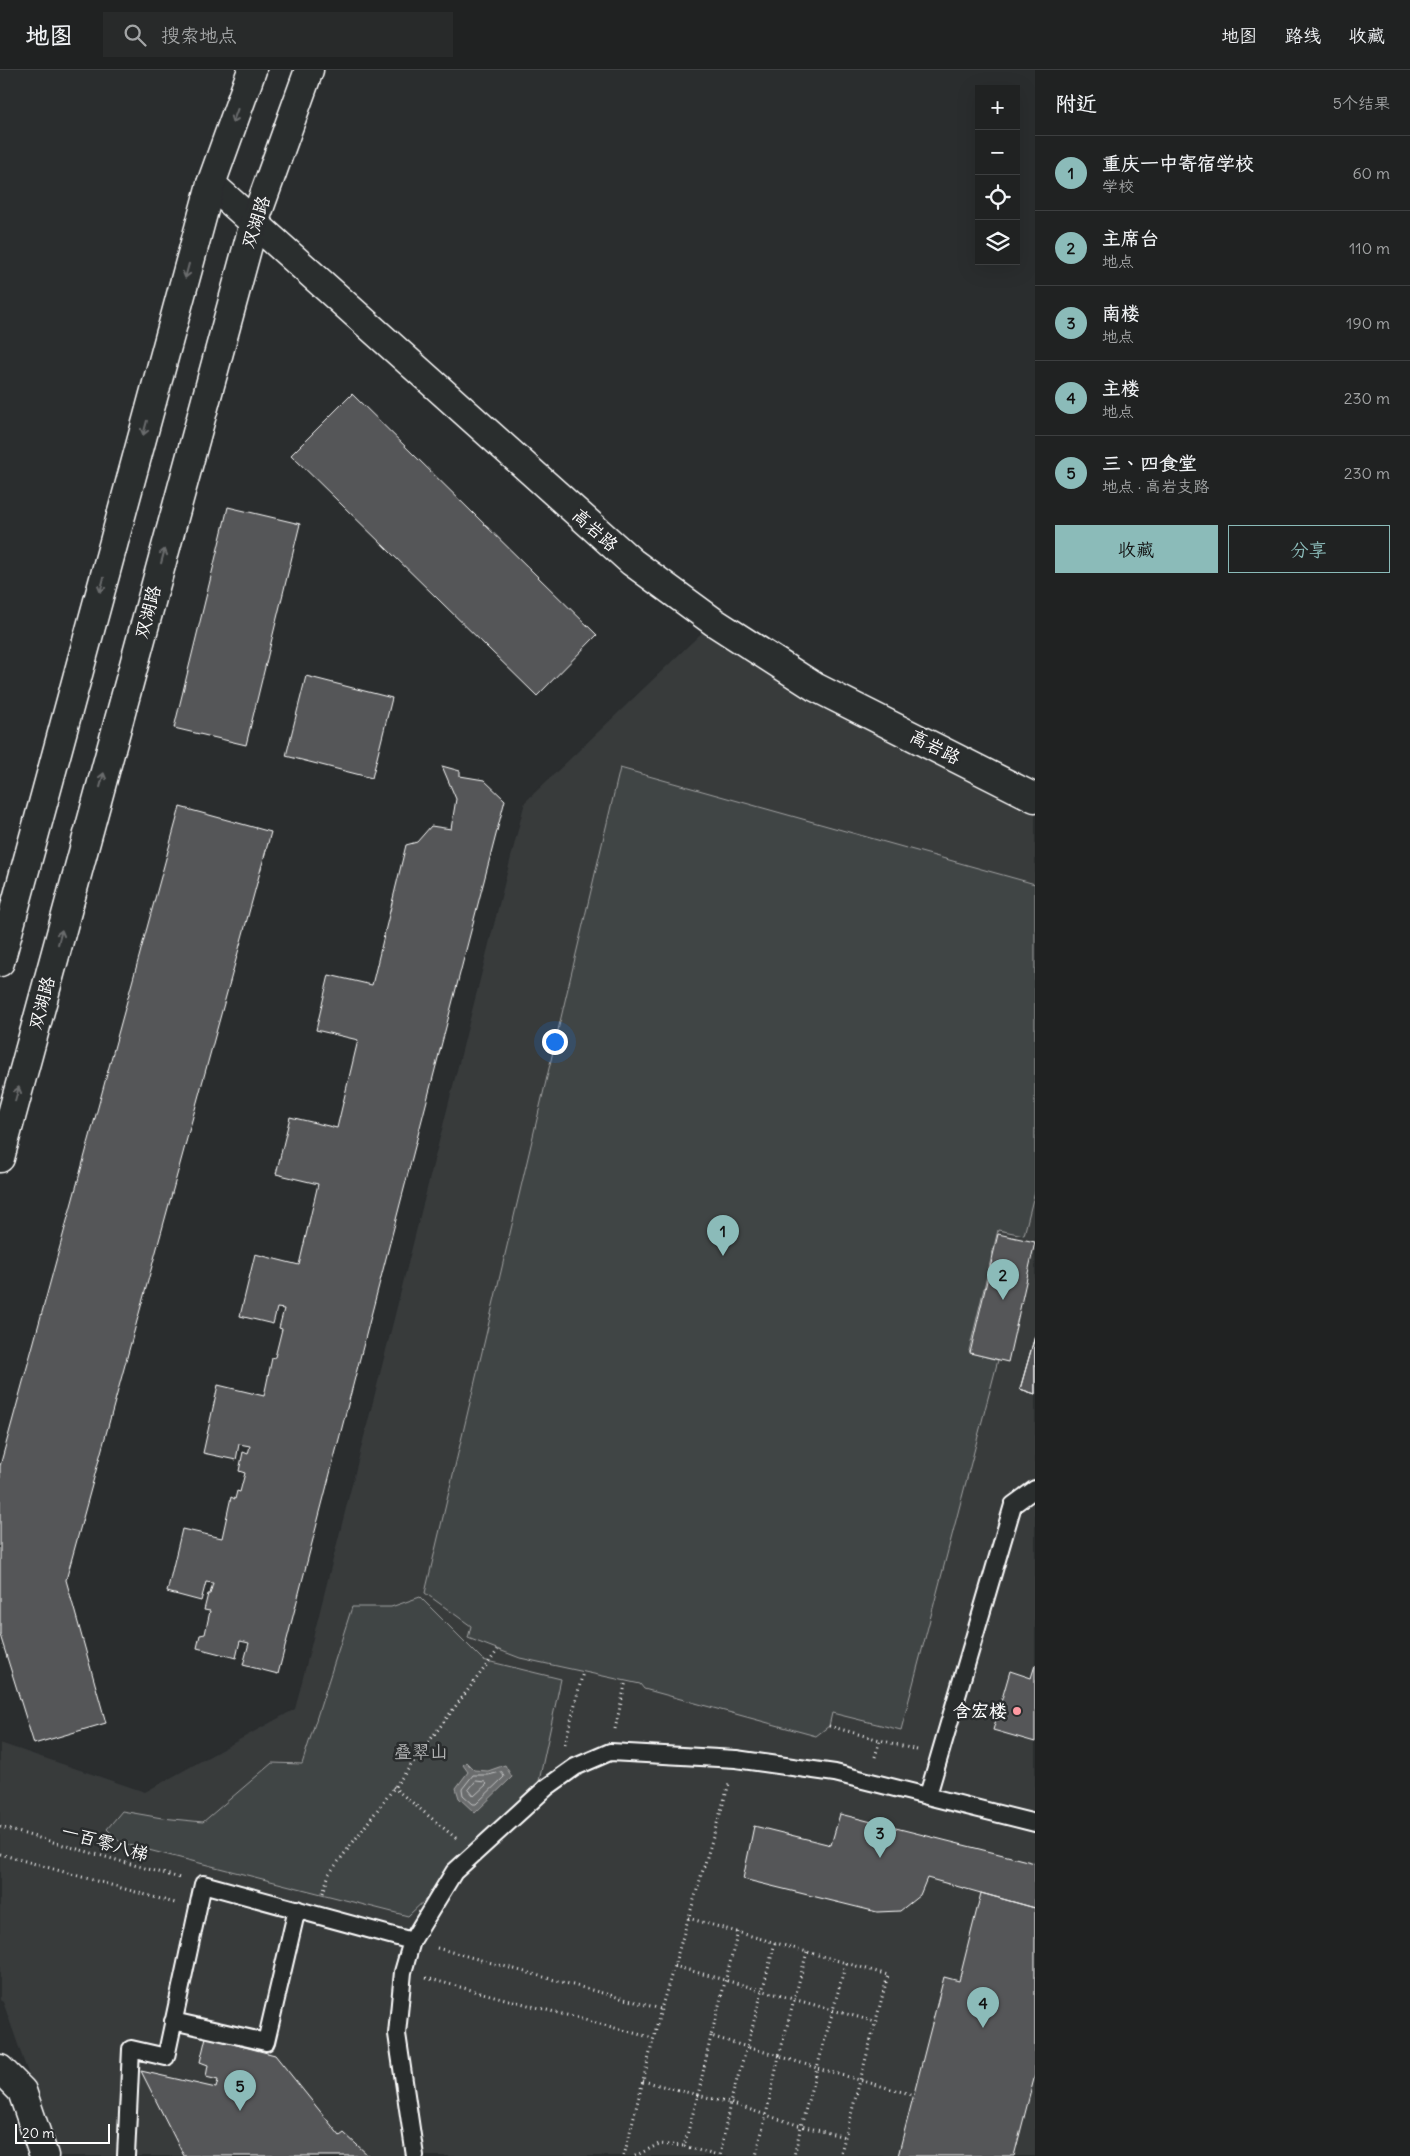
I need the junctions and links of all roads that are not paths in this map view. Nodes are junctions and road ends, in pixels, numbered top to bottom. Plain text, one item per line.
1 (252, 70) edge
2 (308, 70) edge
3 (211, 184) junction
4 (254, 224) junction
5 (1035, 798) edge
6 (0, 962) edge
7 (0, 1158) edge
8 (1035, 1489) edge
9 (928, 1795) junction
10 (1035, 1823) edge
11 (297, 1909) junction
12 (412, 1941) junction
13 (173, 2021) junction
14 (0, 2069) edge
15 (44, 2156) edge
16 (126, 2156) edge
17 (415, 2156) edge

1 -> 3 main road
2 - 4 main road, 双湖路
3 - 4 main road, 高岩路
3 -> 6 main road
4 - 5 main road, 高岩路
7 -> 4 main road, 双湖路
8 - 9 lane
9 - 10 lane
9 - 12 lane
11 - 12 lane
11 - 13 lane
11 - 13 lane
12 - 17 lane
13 - 16 lane
14 - 15 main road

